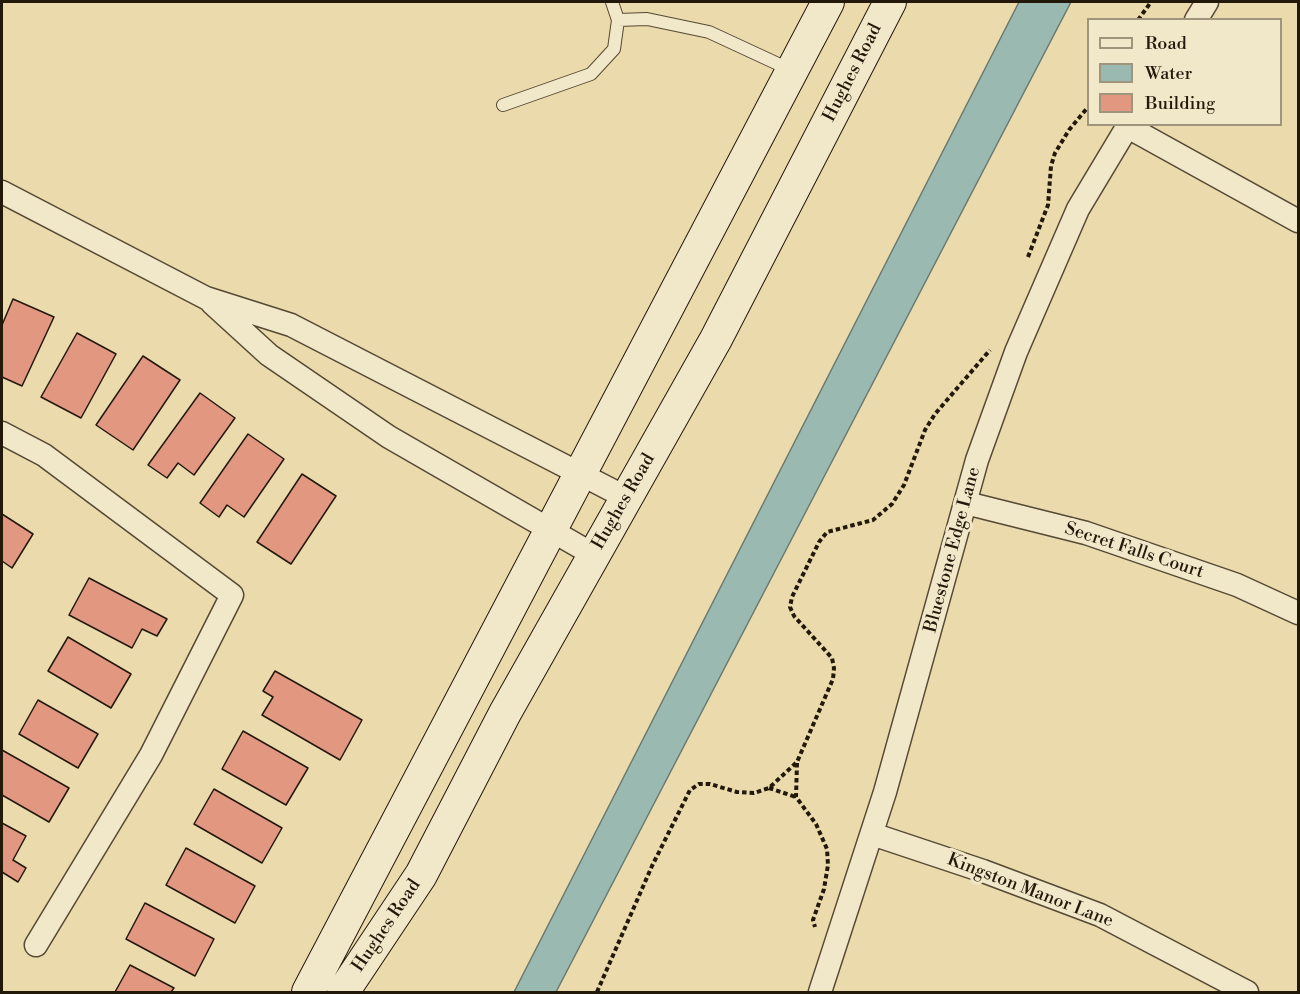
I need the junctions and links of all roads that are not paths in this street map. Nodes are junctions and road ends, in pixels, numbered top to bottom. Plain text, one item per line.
1 (612, 2) edge
2 (828, 2) edge
3 (890, 2) edge
4 (1207, 2) edge
5 (1197, 18) edge
6 (618, 20) junction
7 (792, 70) junction
8 (503, 105) dead end
9 (1129, 126) edge
10 (2, 192) edge
11 (1299, 220) edge
12 (206, 298) junction
13 (2, 433) edge
14 (582, 474) junction
15 (627, 498) junction
16 (966, 503) junction
17 (552, 531) junction
18 (594, 555) junction
19 (1299, 613) edge
20 (872, 834) junction
21 (36, 945) dead end
22 (308, 993) edge
23 (343, 993) edge
24 (820, 993) edge
25 (1247, 993) edge

1 - 6 lane
2 - 7 main road, Hughes Road
3 - 15 main road, Hughes Road
4 - 5 street
6 - 7 lane
6 - 8 lane
7 - 14 main road, Hughes Road
9 - 11 street
9 - 16 street, Bluestone Edge Lane
10 - 12 street
12 - 14 street
12 - 17 street
13 - 21 street
14 - 15 street
14 - 17 main road, Hughes Road
15 - 18 main road, Hughes Road
16 - 19 street, Secret Falls Court
16 - 20 street, Bluestone Edge Lane
17 - 18 street
17 - 22 main road, Hughes Road
18 - 23 main road, Hughes Road
20 - 24 street, Bluestone Edge Lane
20 - 25 street, Kingston Manor Lane

